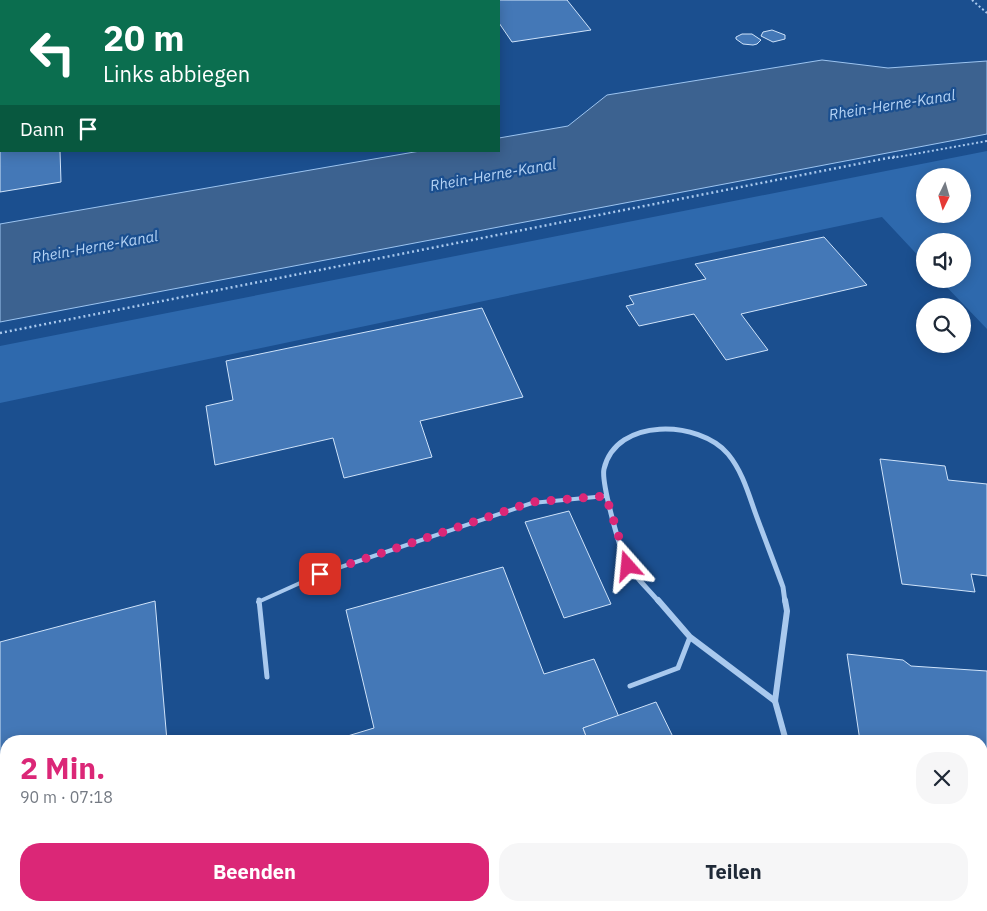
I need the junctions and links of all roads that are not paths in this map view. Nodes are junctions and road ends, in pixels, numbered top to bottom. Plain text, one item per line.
1 (606, 496) junction
2 (690, 638) junction
3 (267, 677) dead end
4 (630, 686) dead end
5 (775, 700) junction
6 (784, 735) edge

1 - 2 street
1 - 3 lane
1 - 5 street
2 - 4 lane
2 - 5 street
5 - 6 street

